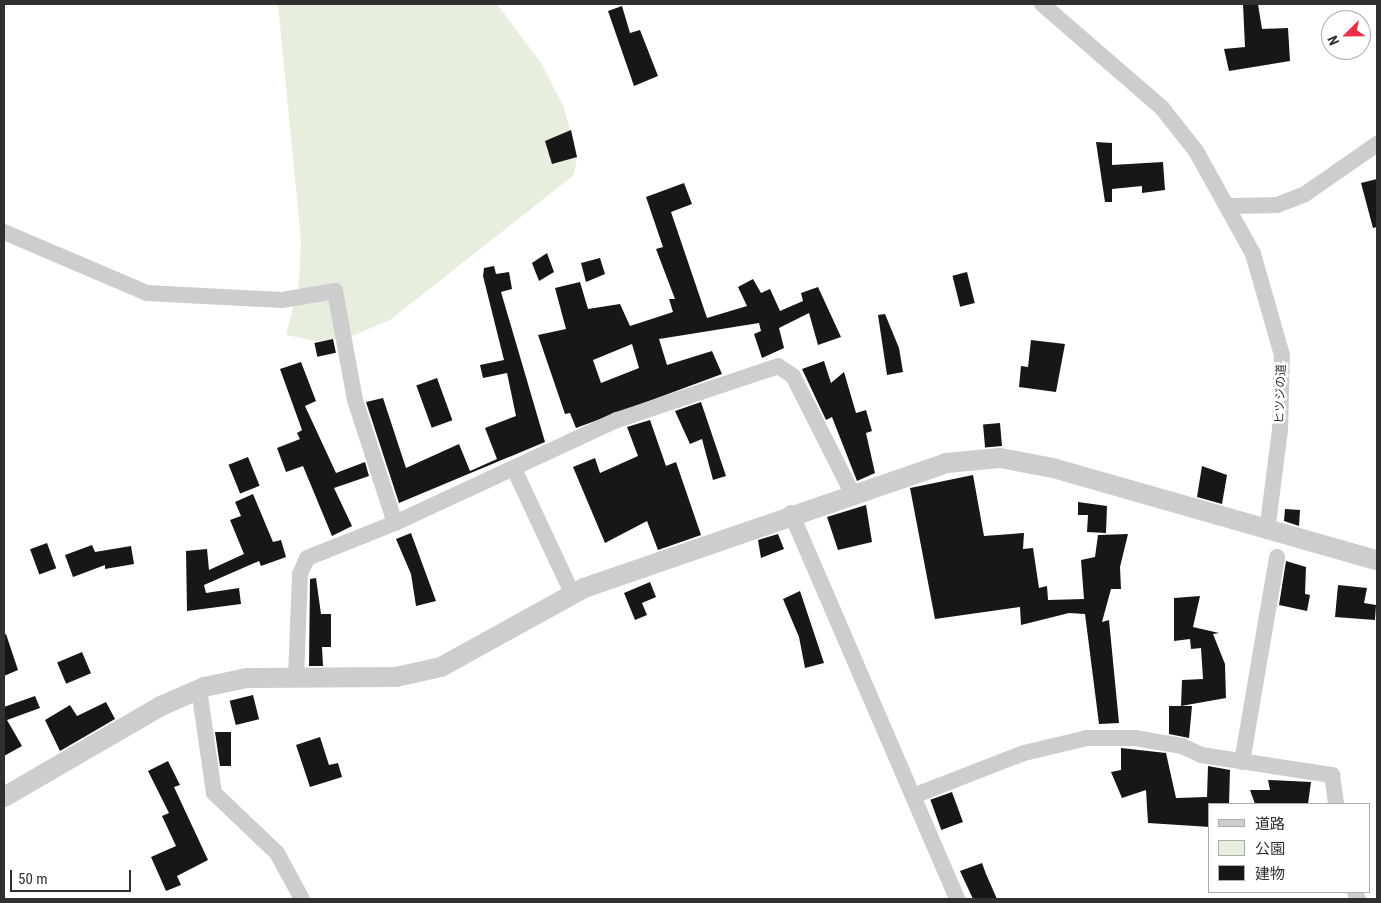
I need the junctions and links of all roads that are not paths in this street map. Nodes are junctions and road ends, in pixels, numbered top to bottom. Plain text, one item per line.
1 (1042, 4) edge
2 (1377, 144) edge
3 (1230, 206) junction
4 (4, 232) edge
5 (514, 469) junction
6 (852, 493) junction
7 (791, 513) junction
8 (395, 524) junction
9 (1267, 531) junction
10 (1277, 557) dead end
11 (1377, 560) edge
12 (573, 595) junction
13 (296, 678) junction
14 (200, 689) junction
15 (1242, 762) junction
16 (6, 792) edge
17 (913, 796) junction
18 (1336, 803) edge
19 (302, 899) edge
20 (957, 899) edge

1 - 3 street, ヒツジの道
2 - 3 street
3 - 9 street, ヒツジの道
4 - 8 street
5 - 6 street
5 - 8 street
5 - 12 street
6 - 7 street
6 - 9 street
7 - 12 street
7 - 17 street
8 - 13 street
9 - 11 street
10 - 15 street
12 - 13 street
13 - 14 street
14 - 16 street
14 - 19 street
15 - 17 street
15 - 18 street
17 - 20 street

